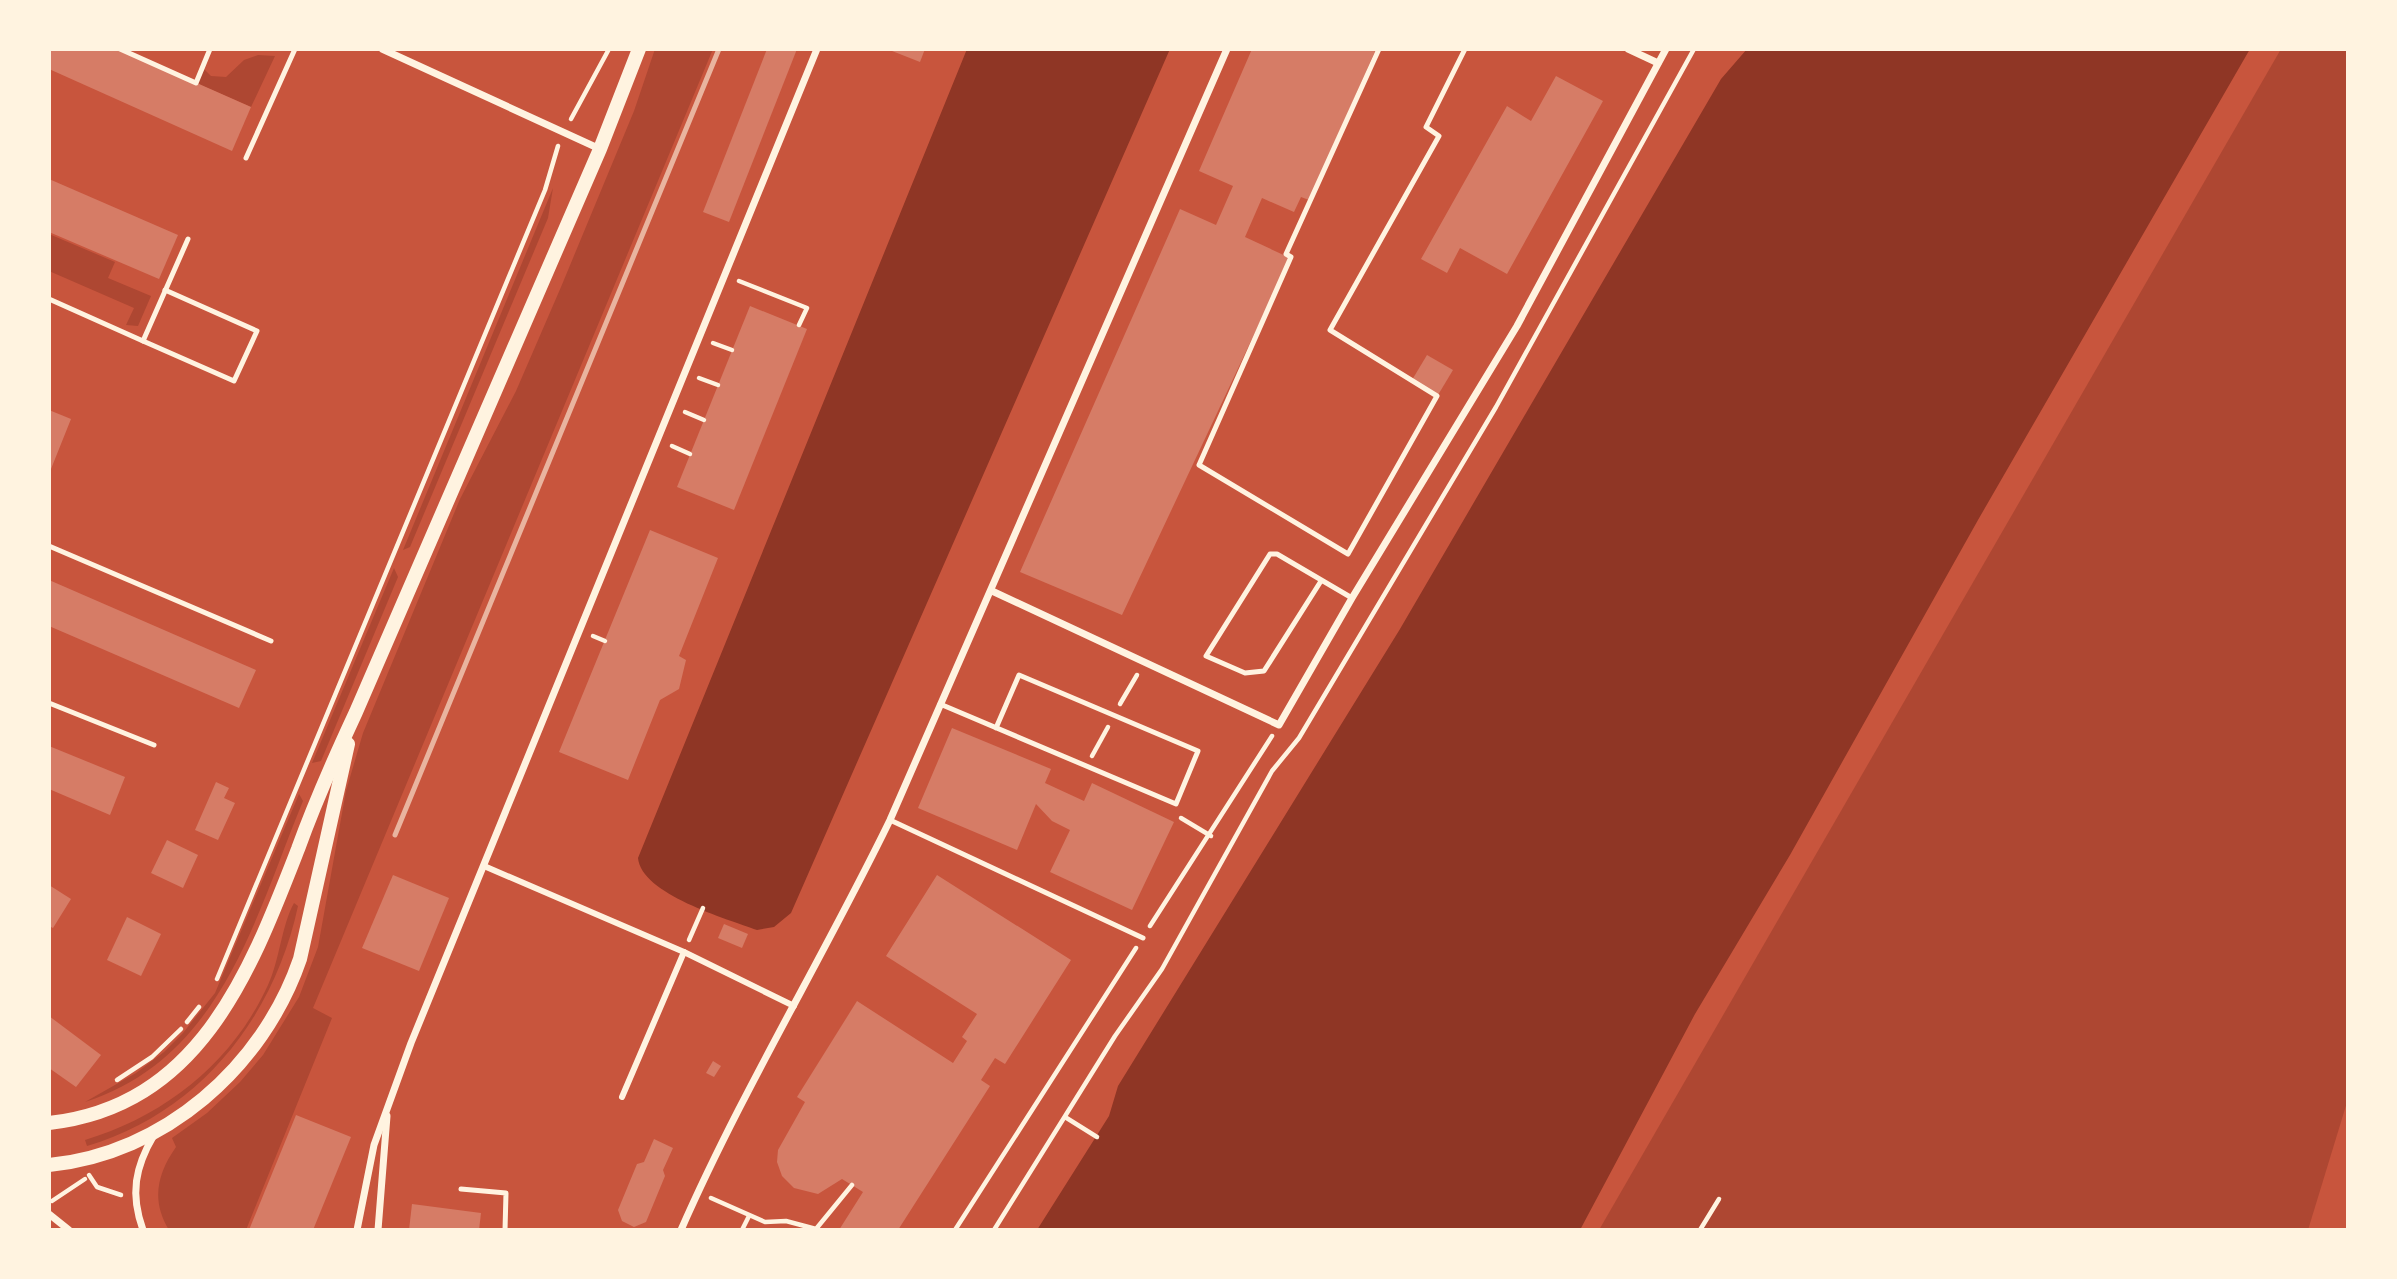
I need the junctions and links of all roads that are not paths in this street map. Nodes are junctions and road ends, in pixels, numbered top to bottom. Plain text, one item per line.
1 (120, 49) edge
2 (210, 49) edge
3 (295, 49) edge
4 (382, 49) edge
5 (639, 49) edge
6 (817, 49) edge
7 (1227, 49) edge
8 (1379, 49) edge
9 (1465, 49) edge
10 (1628, 49) edge
11 (1666, 49) edge
12 (1658, 63) junction
13 (600, 149) junction
14 (247, 158) dead end
15 (188, 239) dead end
16 (165, 290) junction
17 (49, 299) edge
18 (143, 341) junction
19 (49, 546) edge
20 (1321, 581) junction
21 (992, 591) junction
22 (1352, 598) junction
23 (271, 641) dead end
24 (49, 703) edge
25 (940, 704) junction
26 (356, 712) junction
27 (996, 728) junction
28 (153, 745) dead end
29 (890, 820) junction
30 (484, 866) junction
31 (1143, 938) road end
32 (685, 950) junction
33 (794, 1006) junction
34 (622, 1097) dead end
35 (389, 1105) junction
36 (49, 1123) edge
37 (156, 1132) junction
38 (49, 1165) edge
39 (461, 1189) dead end
40 (49, 1214) edge
41 (69, 1230) edge
42 (143, 1230) edge
43 (357, 1230) edge
44 (377, 1230) edge
45 (505, 1230) edge
46 (681, 1230) edge

1 - 2 lane
3 - 14 lane
4 - 13 street
5 - 13 main road
6 - 30 street
7 - 21 street
8 - 9 lane
10 - 12 street
11 - 12 street
12 - 22 street
13 - 26 main road
15 - 16 lane
16 - 18 lane
16 - 18 lane
17 - 18 lane
19 - 23 lane
20 - 20 lane
20 - 22 lane
21 - 22 street
21 - 25 street
24 - 28 lane
25 - 27 lane
25 - 29 street
26 - 36 main road
26 - 37 main road
27 - 27 lane
29 - 31 lane
29 - 33 street
30 - 32 street
30 - 35 street
32 - 33 street
32 - 34 street
33 - 46 street
35 - 43 street
35 - 44 street
37 - 38 main road
37 - 42 street
39 - 45 lane
40 - 41 street

